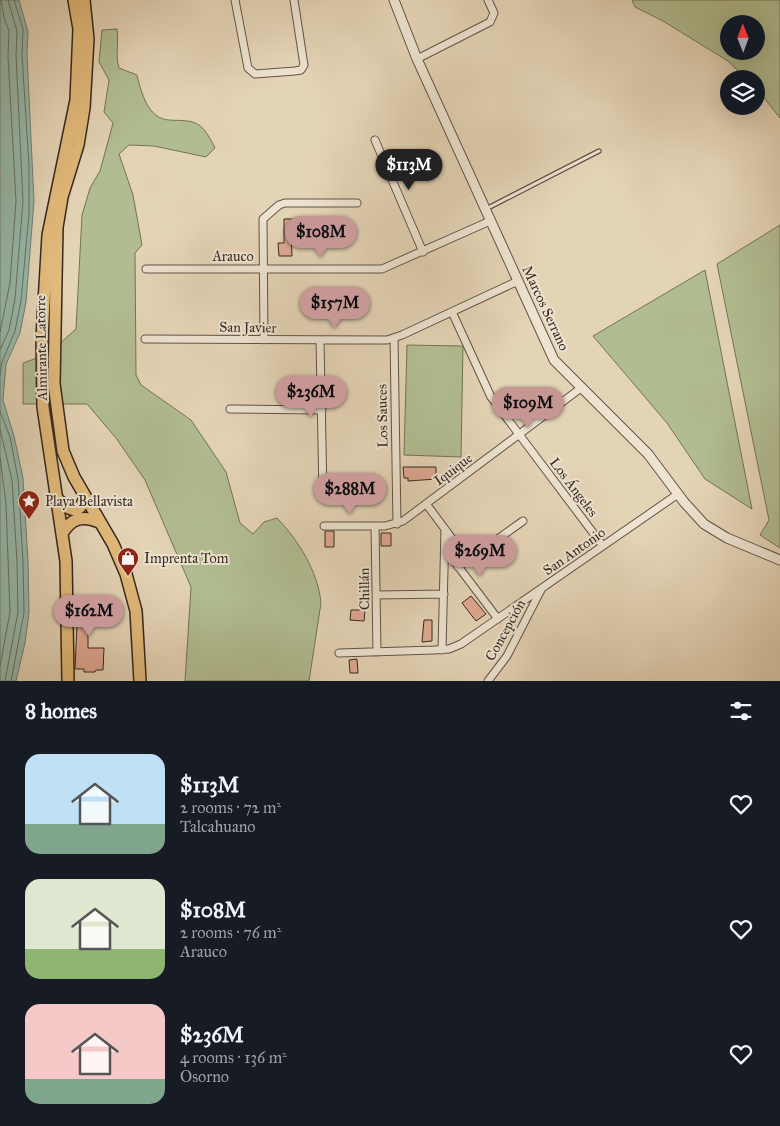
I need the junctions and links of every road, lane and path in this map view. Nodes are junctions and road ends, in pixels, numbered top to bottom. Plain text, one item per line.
1 (235, 0) edge
2 (294, 0) edge
3 (394, 0) edge
4 (488, 0) edge
5 (83, 1) edge
6 (417, 59) junction
7 (375, 140) dead end
8 (599, 151) dead end
9 (357, 203) dead end
10 (485, 209) junction
11 (490, 222) junction
12 (423, 252) junction
13 (146, 269) dead end
14 (264, 269) junction
15 (518, 282) junction
16 (452, 312) junction
17 (394, 338) junction
18 (145, 339) dead end
19 (264, 340) junction
20 (320, 340) junction
21 (581, 388) junction
22 (230, 409) dead end
23 (322, 410) junction
24 (519, 435) junction
25 (678, 494) junction
26 (85, 496) junction
27 (323, 496) dead end
28 (56, 497) junction
29 (427, 505) junction
30 (523, 521) dead end
31 (99, 522) junction
32 (397, 524) junction
33 (324, 526) dead end
34 (376, 526) junction
35 (445, 530) junction
36 (63, 532) junction
37 (603, 546) junction
38 (445, 549) junction
39 (468, 560) junction
40 (780, 560) edge
41 (458, 567) junction
42 (541, 589) junction
43 (444, 594) junction
44 (377, 595) junction
45 (498, 619) junction
46 (442, 650) junction
47 (377, 652) junction
48 (339, 653) dead end
49 (68, 681) edge
50 (140, 681) edge
51 (488, 681) edge

1 - 2 street
3 - 6 street, Marcos Serrano
4 - 6 street
5 - 26 main road, Almirante Latorre
5 - 28 main road, Almirante Latorre
6 - 10 street, Marcos Serrano
7 - 12 street
8 - 10 lane
9 - 14 street
10 - 11 street, Marcos Serrano
11 - 12 street, Arauco
11 - 15 street, Marcos Serrano
12 - 14 street, Arauco
13 - 14 street, Arauco
14 - 19 street
15 - 16 street, San Javier
15 - 21 street, Marcos Serrano
16 - 17 street, San Javier
16 - 24 street, Los Ángeles
17 - 20 street, San Javier
17 - 32 street, Los Sauces
18 - 19 street, San Javier
19 - 20 street, San Javier
20 - 23 street
21 - 24 street, Iquique
21 - 25 street, Marcos Serrano
22 - 23 street
23 - 27 street
24 - 29 street, Iquique
24 - 37 street, Los Ángeles
25 - 37 street, San Antonio
25 - 40 street, Marcos Serrano
26 - 28 main road
26 - 31 main road, Almirante Latorre
28 - 36 main road, Almirante Latorre
29 - 32 street, Iquique
29 - 35 street
30 - 39 street
31 - 36 main road
31 - 50 main road, Almirante Latorre
32 - 34 street, Iquique
33 - 34 street, Iquique
34 - 44 street, Chillán
35 - 38 street
35 - 39 street
36 - 49 main road, Almirante Latorre
37 - 42 street, San Antonio
38 - 41 street
38 - 43 street
39 - 41 street
41 - 45 street
42 - 45 street, San Antonio
42 - 51 street, Concepción
43 - 44 street
43 - 46 street
44 - 47 street, Chillán
45 - 46 street, San Antonio
46 - 47 street, San Antonio
47 - 48 street, San Antonio

